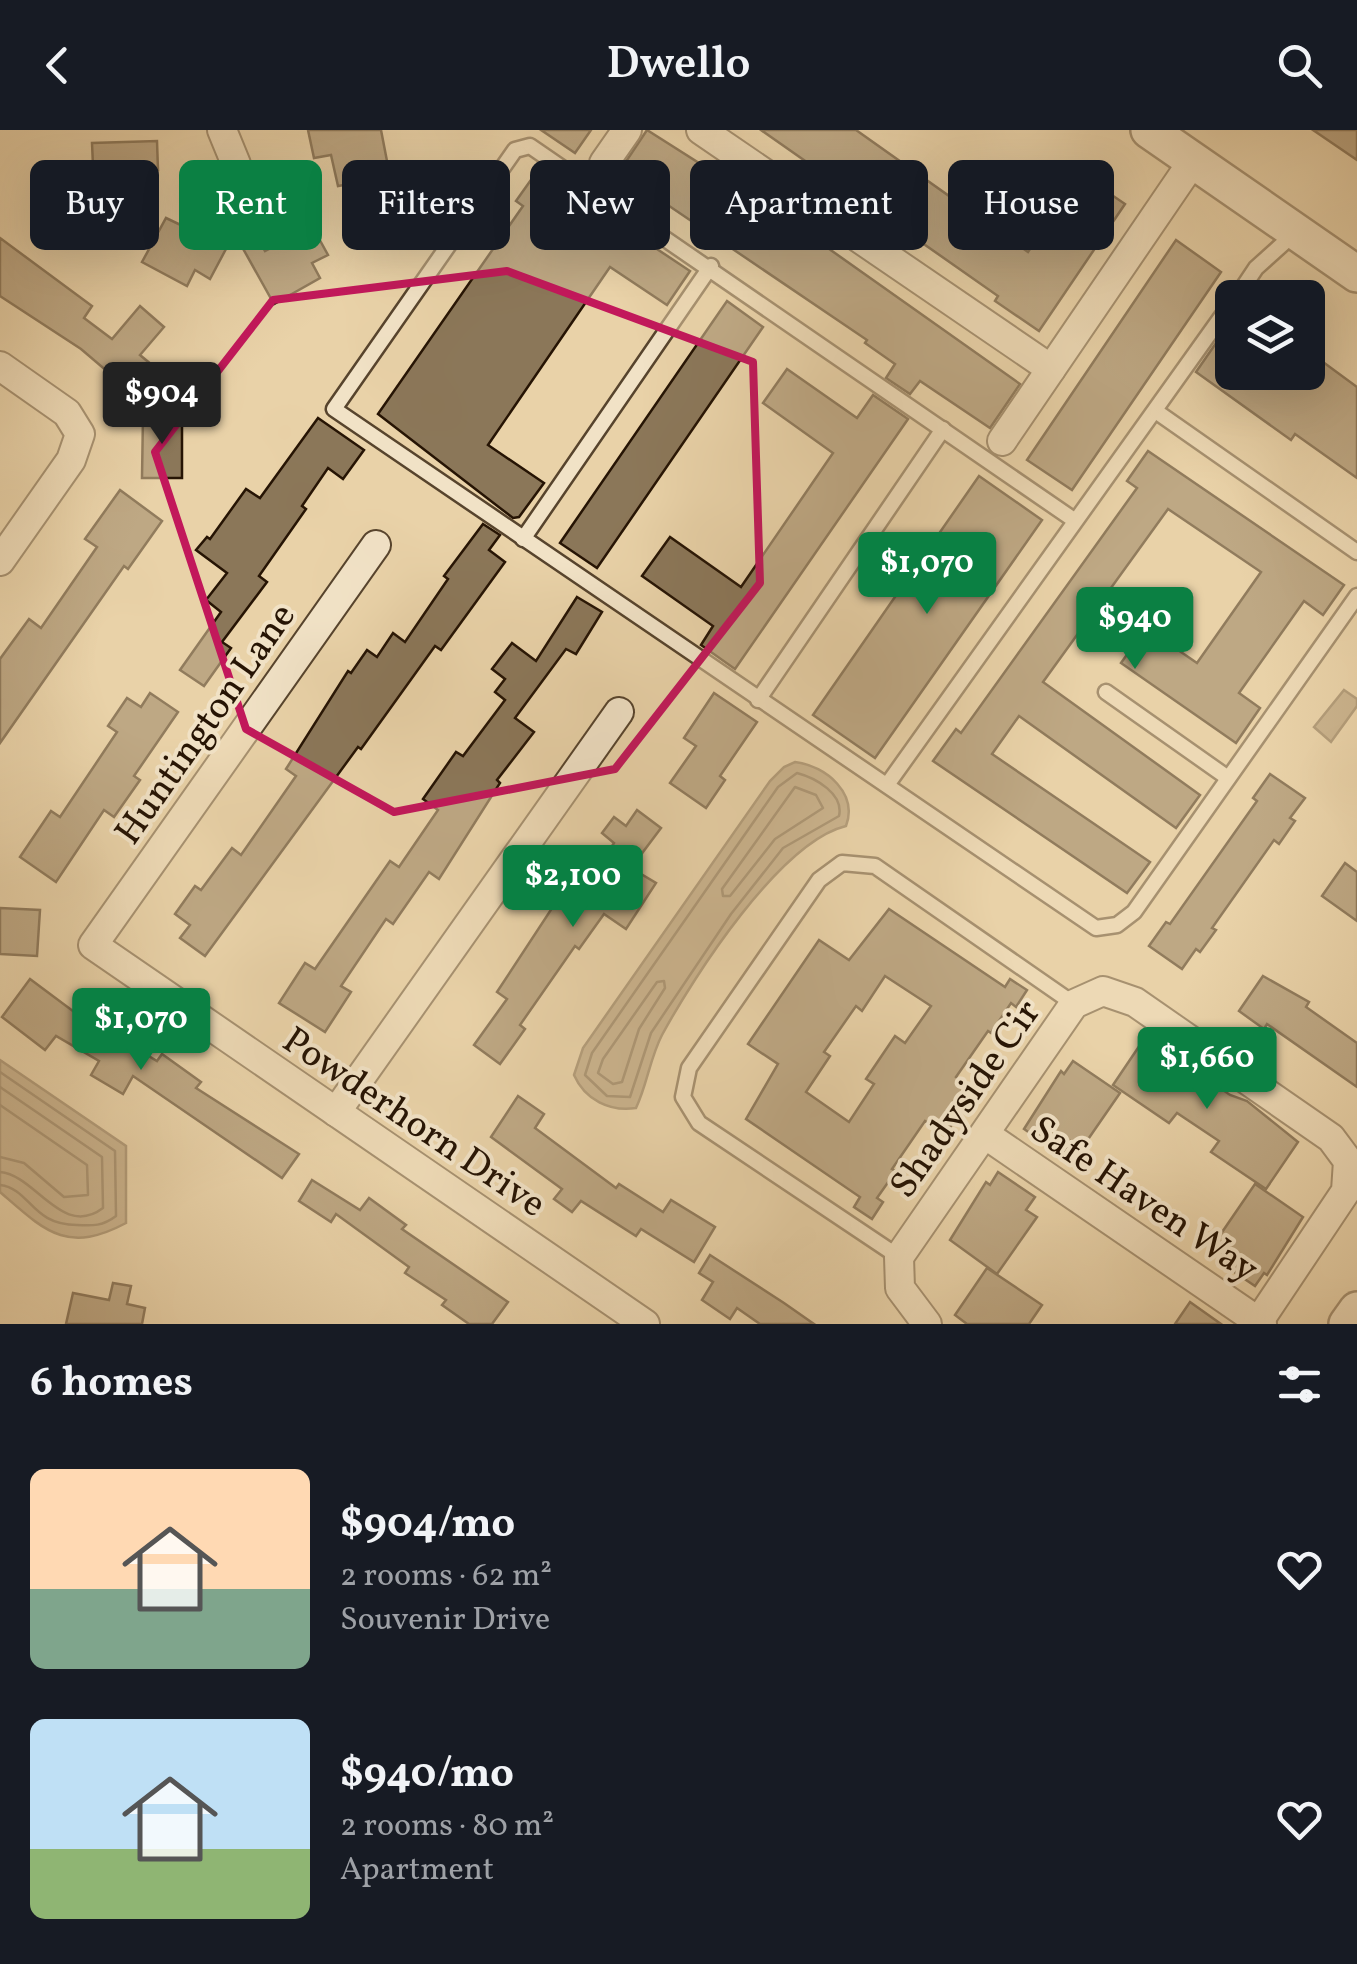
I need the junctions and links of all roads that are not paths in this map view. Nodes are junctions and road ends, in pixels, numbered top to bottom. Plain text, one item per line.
1 (222, 130) edge
2 (627, 130) edge
3 (701, 130) edge
4 (1149, 130) edge
5 (234, 160) edge
6 (606, 160) edge
7 (1194, 160) junction
8 (1297, 231) junction
9 (711, 266) junction
10 (1357, 274) edge
11 (1248, 280) edge
12 (1215, 327) edge
13 (0, 366) edge
14 (1052, 369) junction
15 (1156, 412) junction
16 (944, 428) junction
17 (1002, 440) dead end
18 (1074, 520) junction
19 (523, 538) junction
20 (376, 545) dead end
21 (1357, 552) edge
22 (0, 560) edge
23 (1357, 596) edge
24 (1106, 692) dead end
25 (758, 700) junction
26 (619, 712) dead end
27 (1228, 778) junction
28 (887, 785) junction
29 (93, 945) joint
30 (1074, 1004) junction
31 (336, 1112) junction
32 (986, 1134) junction
33 (900, 1257) junction
34 (1357, 1310) edge
35 (1259, 1323) edge
36 (644, 1324) edge
37 (927, 1324) edge
38 (1347, 1324) edge

1 - 5 street
2 - 6 street
3 - 14 street
4 - 7 street
7 - 8 street
7 - 14 street
8 - 10 street
8 - 11 lane
9 - 16 lane
9 - 19 lane
9 - 19 lane
12 - 15 lane
13 - 22 street
14 - 17 street
15 - 18 lane
15 - 21 lane
16 - 18 lane
16 - 25 lane
18 - 28 lane
19 - 25 lane
20 - 29 street, Huntington Lane
23 - 27 lane
24 - 27 lane
25 - 28 lane
26 - 31 street
27 - 28 lane
29 - 31 street, Powderhorn Drive
30 - 32 street, Shadyside Cir
30 - 33 lane
30 - 35 street, Shadyside Cir
31 - 36 street, Powderhorn Drive
32 - 33 street, Shadyside Cir
32 - 35 street, Safe Haven Way
33 - 37 street, Shadyside Cir
34 - 38 street

